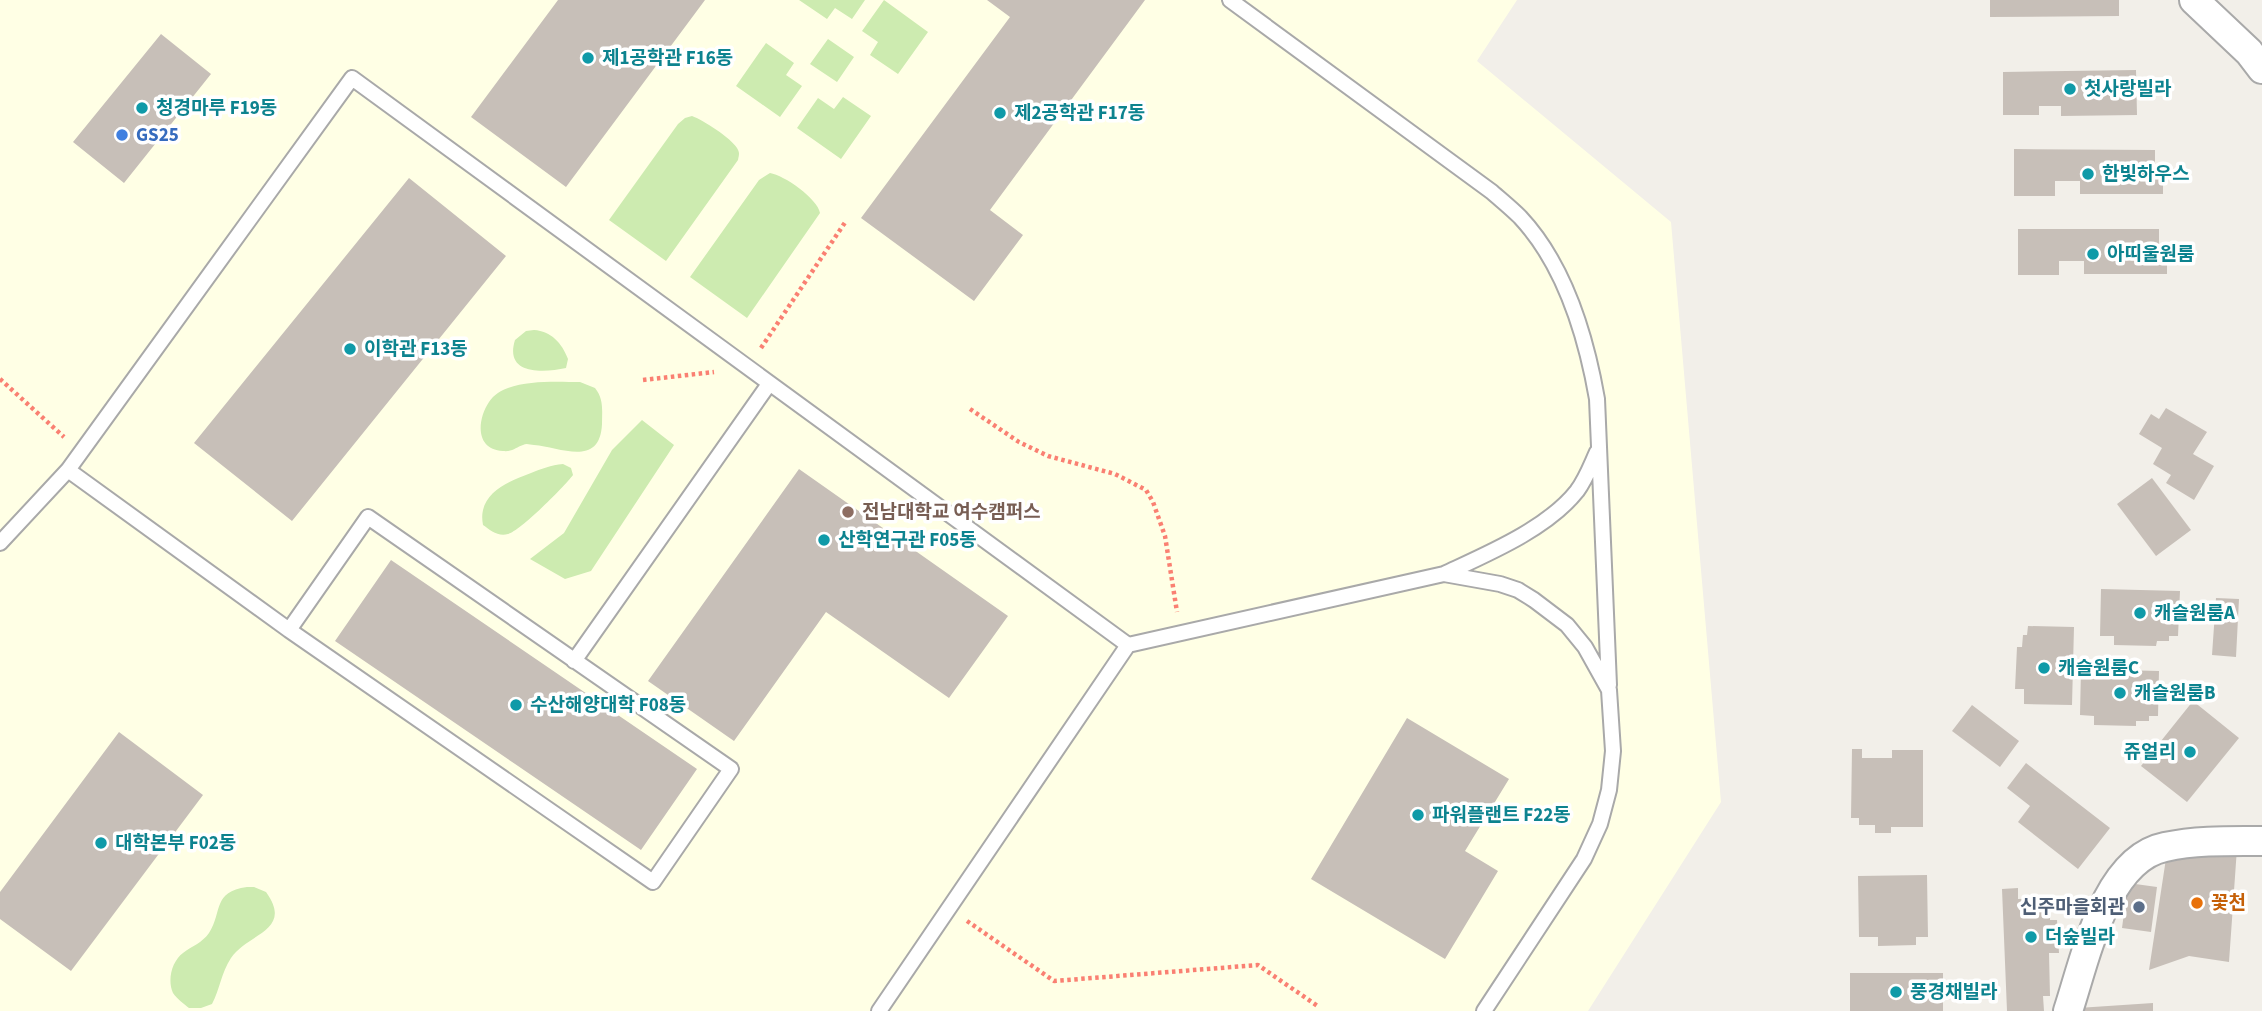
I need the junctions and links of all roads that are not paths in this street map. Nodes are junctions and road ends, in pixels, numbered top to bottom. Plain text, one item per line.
1 (2194, 0) edge
2 (1239, 3) edge
3 (2262, 69) edge
4 (769, 384) junction
5 (1599, 449) junction
6 (68, 470) junction
7 (0, 543) edge
8 (1444, 574) junction
9 (289, 630) junction
10 (1128, 645) junction
11 (574, 660) junction
12 (1609, 690) junction
13 (2262, 841) edge
14 (880, 1011) edge
15 (1484, 1011) edge
16 (2068, 1011) edge

1 - 3 street
2 - 5 lane
4 - 6 lane
4 - 10 lane
4 - 11 lane
5 - 8 lane
5 - 12 lane
6 - 7 lane
6 - 9 lane
8 - 10 lane
8 - 12 lane
9 - 11 lane
9 - 11 lane
10 - 14 lane
12 - 15 lane
13 - 16 street

